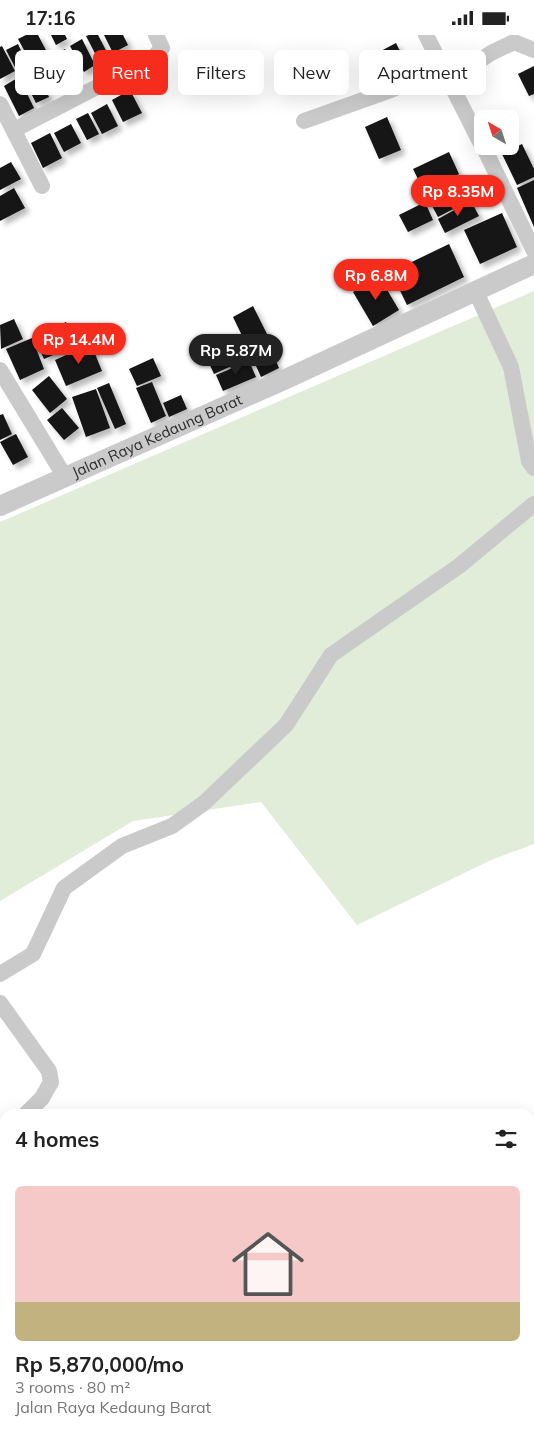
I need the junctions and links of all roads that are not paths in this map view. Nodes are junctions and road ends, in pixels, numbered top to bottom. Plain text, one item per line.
1 (156, 35) edge
2 (426, 35) edge
3 (434, 50) edge
4 (534, 50) edge
5 (486, 55) edge
6 (377, 95) edge
7 (457, 95) edge
8 (0, 104) edge
9 (304, 121) dead end
10 (474, 128) edge
11 (14, 130) junction
12 (487, 155) edge
13 (42, 186) dead end
14 (534, 251) edge
15 (534, 264) edge
16 (476, 292) junction
17 (0, 370) edge
18 (534, 468) edge
19 (65, 477) junction
20 (534, 504) edge
21 (0, 506) edge
22 (0, 974) edge
23 (0, 1003) edge
24 (31, 1109) edge

1 - 11 street
2 - 3 street
4 - 5 street
6 - 9 street
7 - 10 street
8 - 11 street
11 - 13 street
12 - 14 street
15 - 16 street, Jalan Raya Kedaung Barat
16 - 18 street
16 - 19 street, Jalan Raya Kedaung Barat
17 - 19 street
19 - 21 street, Jalan Raya Kedaung Barat
20 - 22 street
23 - 24 street

